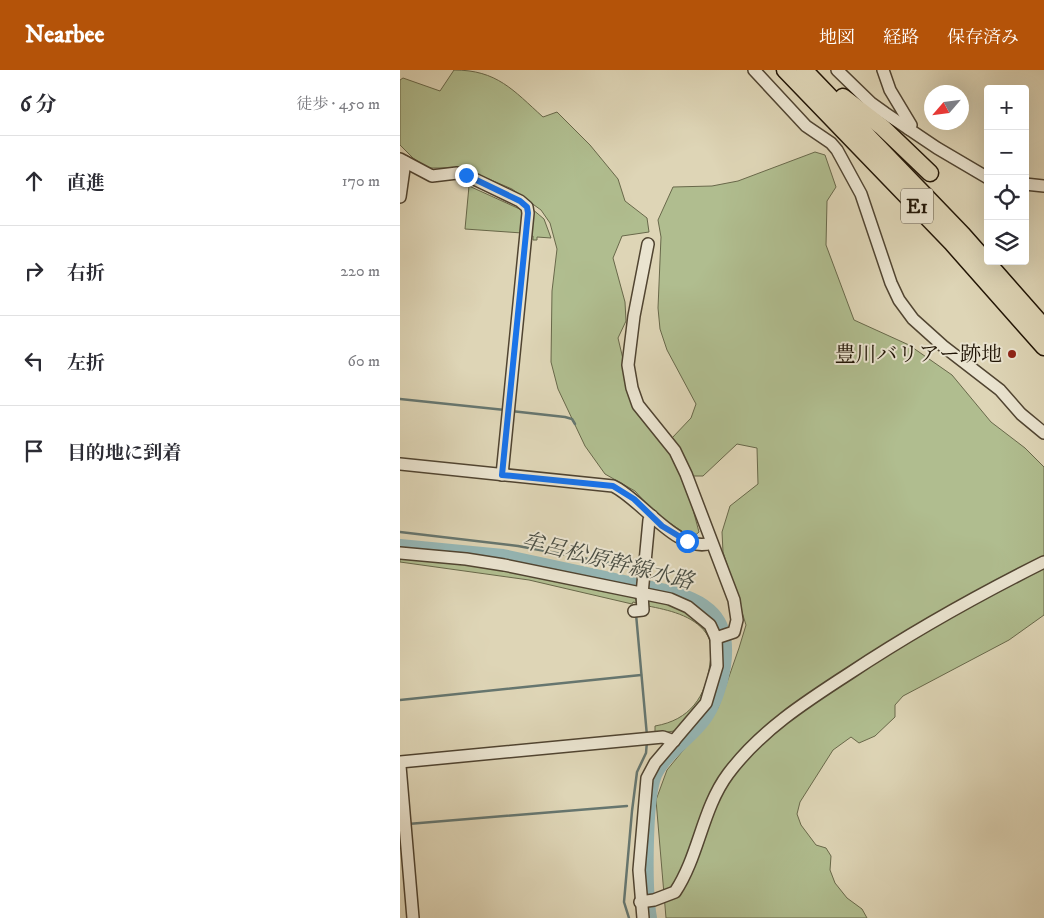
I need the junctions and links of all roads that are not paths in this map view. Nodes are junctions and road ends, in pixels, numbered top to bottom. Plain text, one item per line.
1 (754, 70) edge
2 (785, 70) edge
3 (806, 70) edge
4 (837, 70) edge
5 (883, 70) edge
6 (909, 129) junction
7 (403, 160) edge
8 (930, 173) dead end
9 (984, 176) edge
10 (1029, 184) edge
11 (1044, 186) edge
12 (400, 197) edge
13 (648, 244) dead end
14 (1044, 327) edge
15 (1044, 347) edge
16 (1044, 433) edge
17 (400, 464) edge
18 (502, 475) junction
19 (652, 516) junction
20 (711, 542) junction
21 (400, 553) edge
22 (1044, 562) edge
23 (643, 588) junction
24 (637, 611) dead end
25 (721, 637) junction
26 (674, 740) junction
27 (400, 762) edge
28 (400, 766) edge
29 (646, 901) junction
30 (413, 918) edge
31 (643, 918) edge

1 - 16 street
2 - 15 highway, E1
3 - 8 highway
3 - 14 highway, E1
4 - 6 street
5 - 6 street
6 - 9 street
7 - 12 street
7 - 18 street
10 - 11 street
13 - 20 street
17 - 18 street
18 - 19 street
19 - 20 street
19 - 23 street
20 - 25 street
21 - 23 street
22 - 29 street
23 - 24 street
23 - 25 street
25 - 26 street
26 - 27 street
26 - 29 street
28 - 30 street
29 - 31 street

